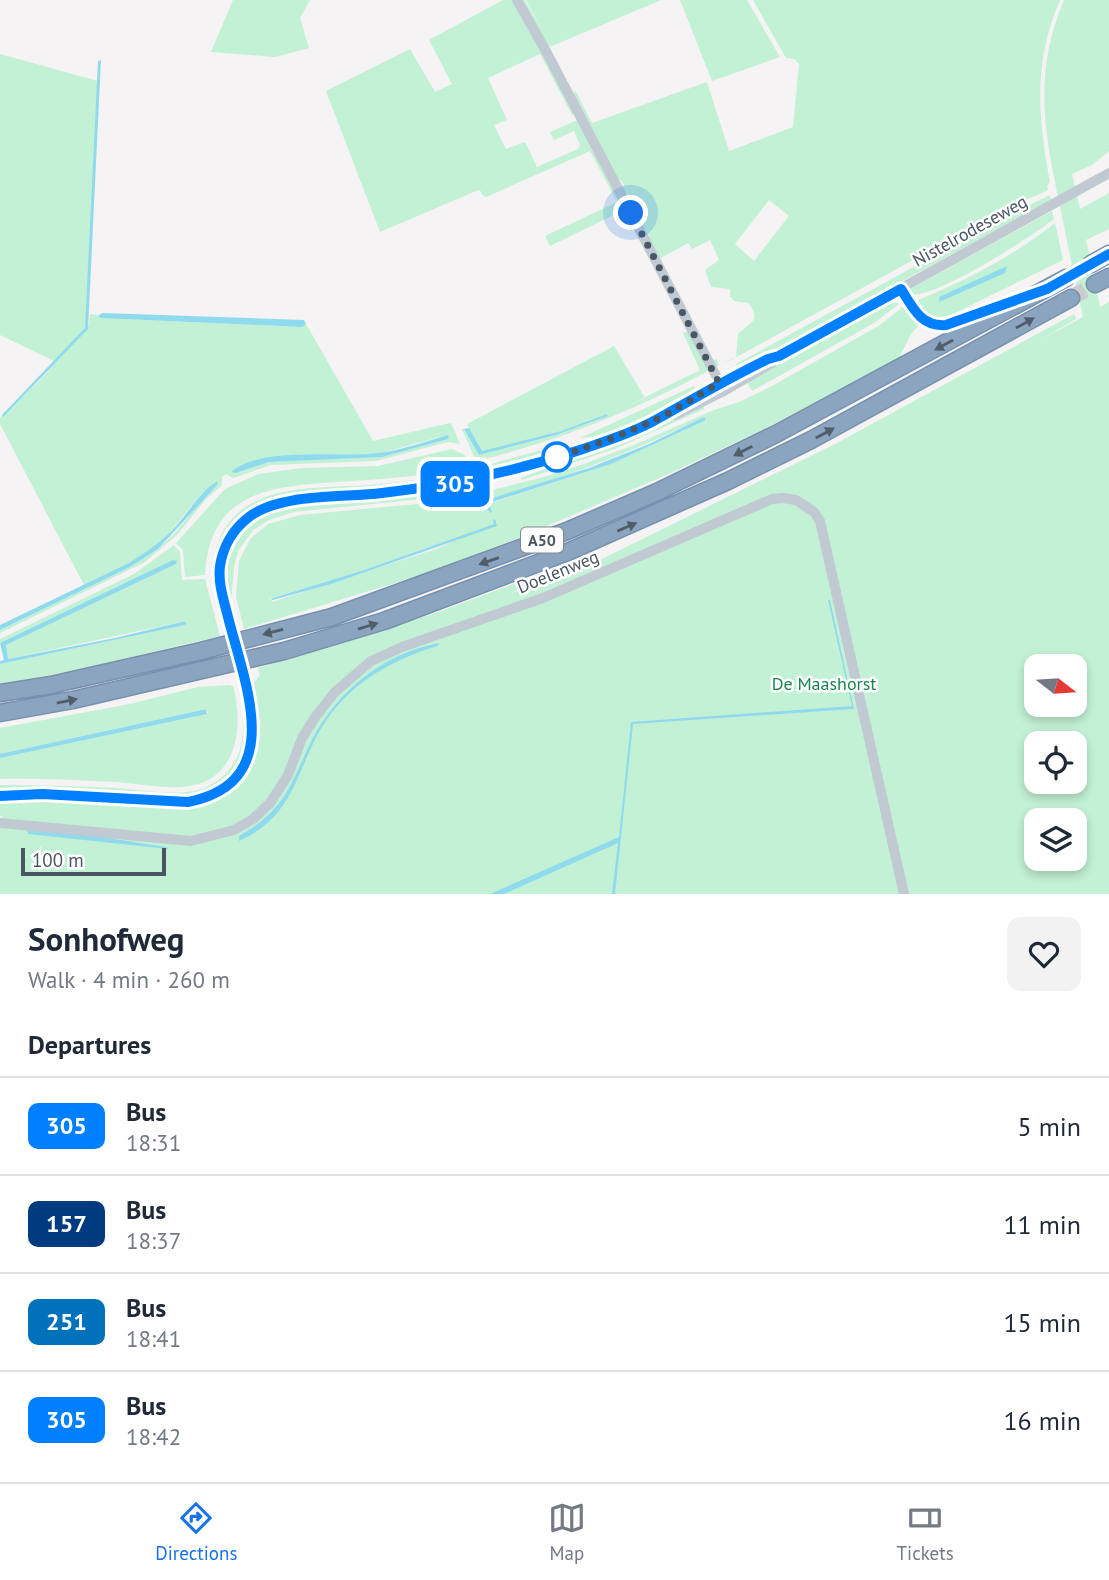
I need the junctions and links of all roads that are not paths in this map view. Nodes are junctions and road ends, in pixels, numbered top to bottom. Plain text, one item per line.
1 (517, 0) edge
2 (1109, 173) edge
3 (1109, 254) edge
4 (1091, 264) tunnel mouth
5 (1066, 278) tunnel mouth
6 (1070, 298) tunnel mouth
7 (722, 387) junction
8 (0, 694) edge
9 (0, 713) edge
10 (0, 796) edge
11 (0, 823) edge
12 (904, 894) edge

1 - 7 street
2 - 7 street, Nistelrodeseweg
3 - 4 highway
5 -> 8 highway, A50
9 -> 6 highway, A50
7 - 10 street, Nistelrodeseweg, bridge
11 - 12 street, Doelenweg

